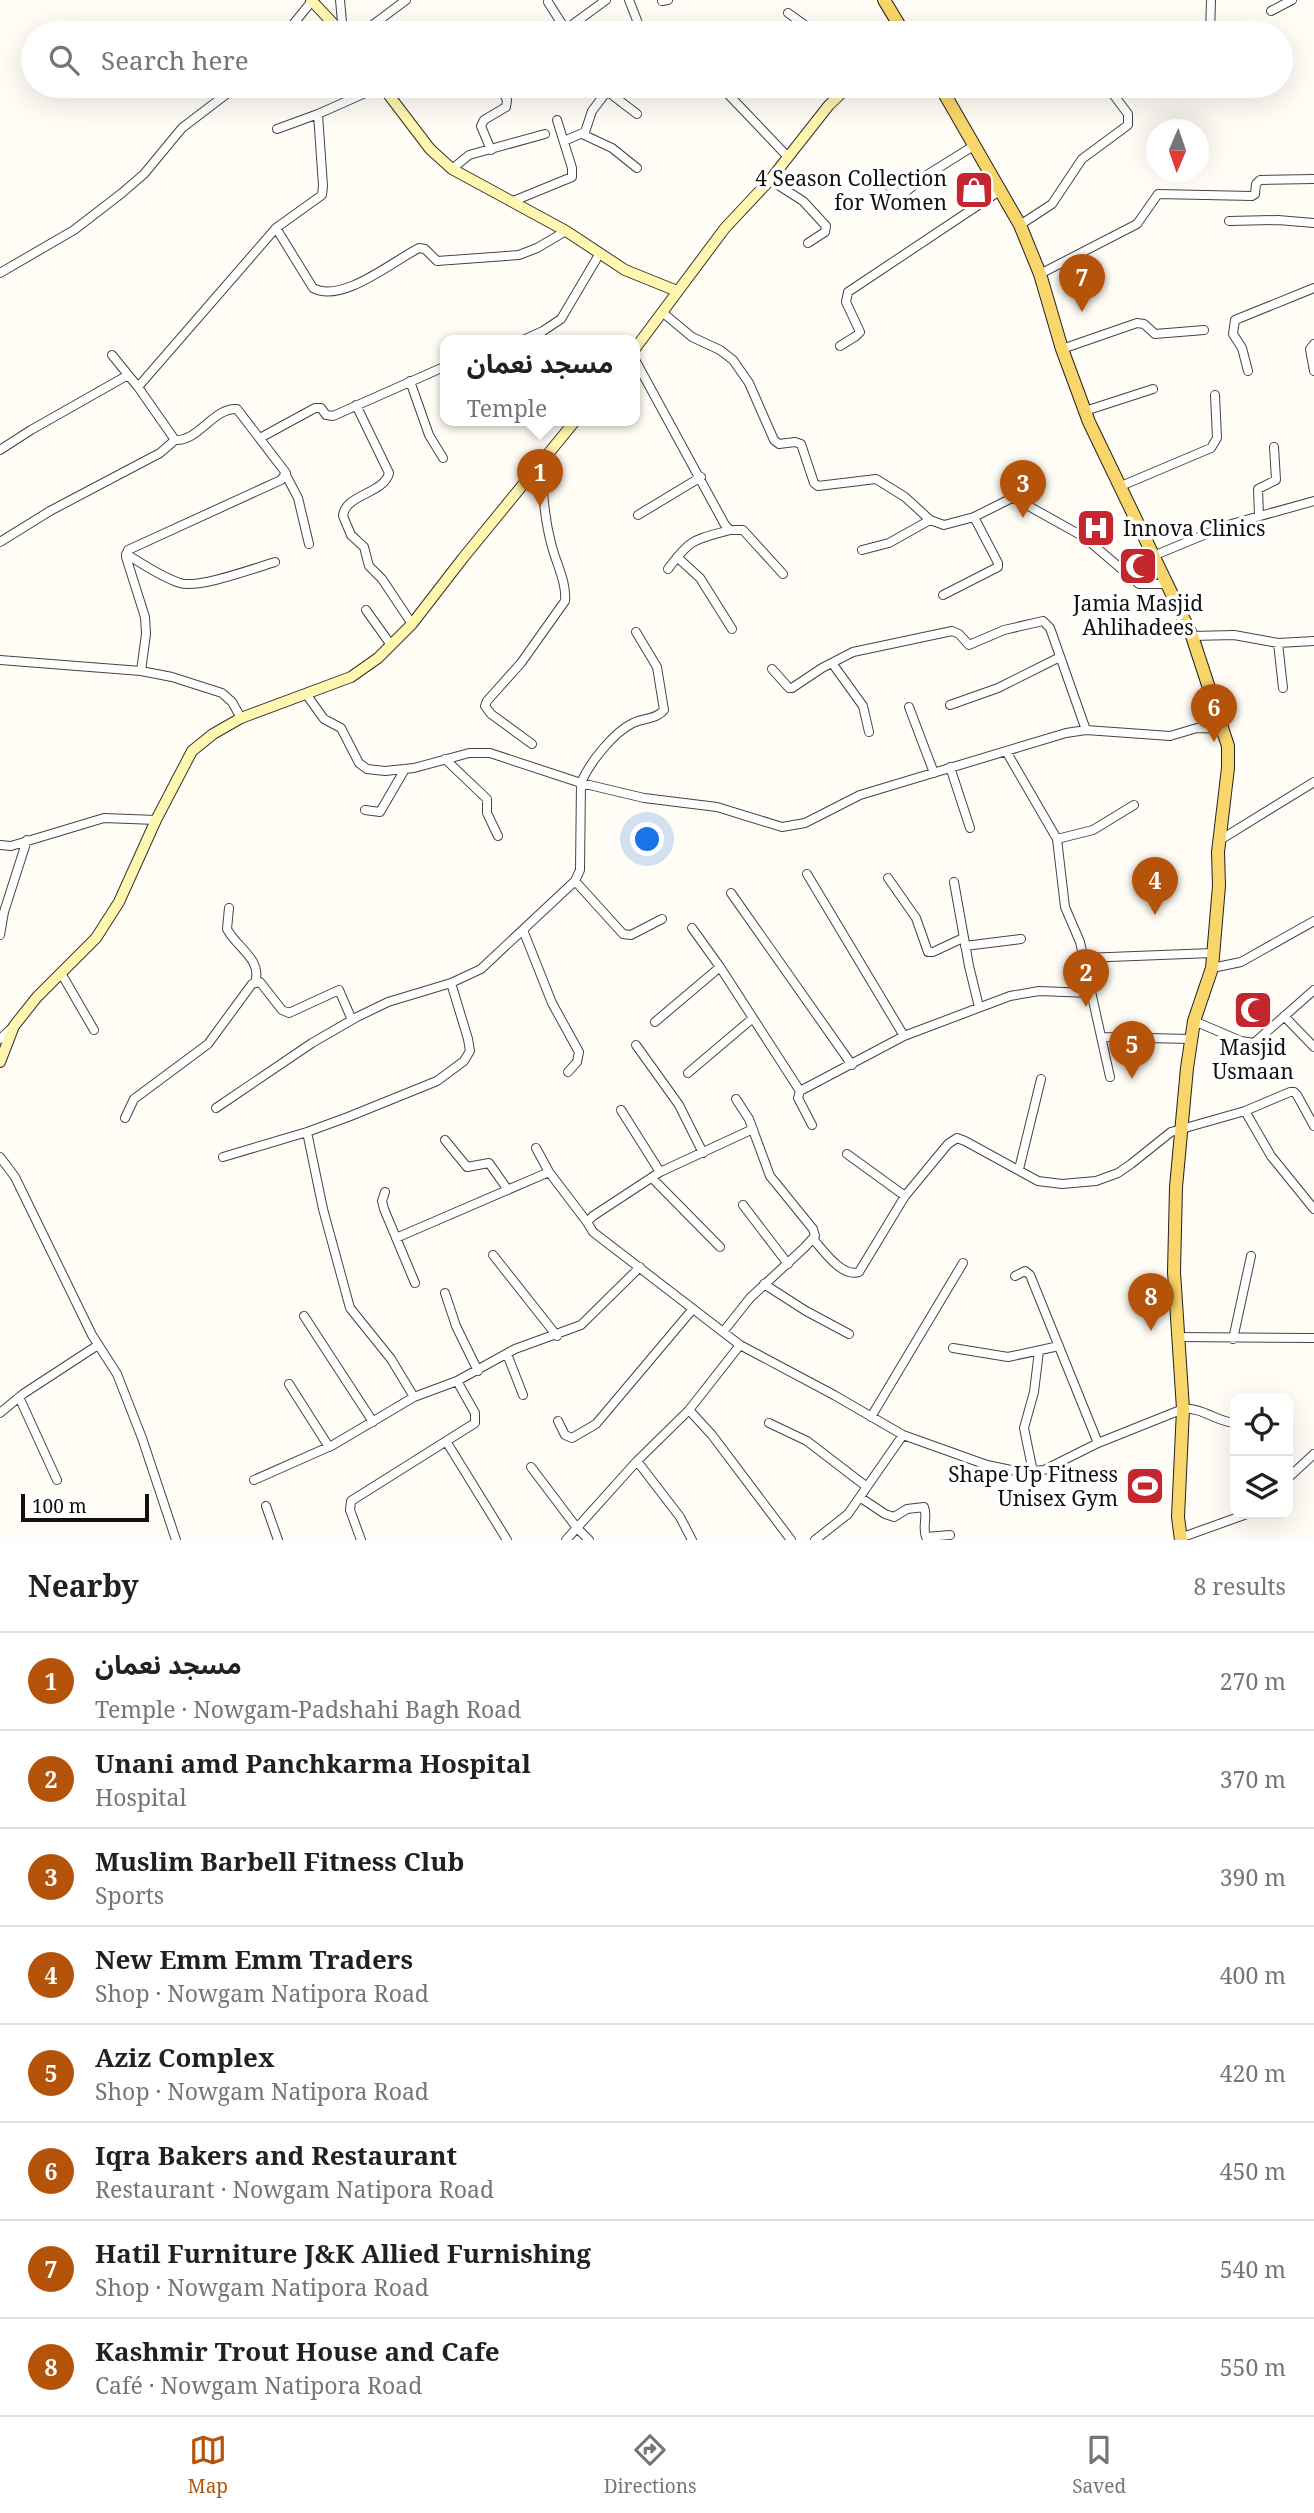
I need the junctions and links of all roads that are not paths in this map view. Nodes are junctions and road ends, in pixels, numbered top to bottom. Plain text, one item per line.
1 (340, 0) edge
2 (407, 0) edge
3 (606, 0) edge
4 (629, 0) edge
5 (884, 0) edge
6 (1211, 0) edge
7 (1292, 0) edge
8 (312, 1) edge
9 (548, 2) dead end
10 (1271, 10) dead end
11 (788, 13) dead end
12 (296, 21) edge
13 (331, 21) edge
14 (341, 21) edge
15 (378, 21) edge
16 (559, 21) edge
17 (580, 21) edge
18 (637, 21) edge
19 (799, 21) edge
20 (897, 21) edge
21 (1210, 21) edge
22 (221, 98) edge
23 (354, 98) edge
24 (390, 98) edge
25 (506, 98) edge
26 (602, 98) edge
27 (617, 98) edge
28 (732, 98) edge
29 (835, 98) edge
30 (947, 98) edge
31 (1116, 98) edge
32 (318, 114) junction
33 (637, 114) dead end
34 (557, 120) dead end
35 (277, 129) dead end
36 (545, 134) dead end
37 (582, 134) junction
38 (564, 141) junction
39 (975, 145) junction
40 (491, 150) junction
41 (788, 157) junction
42 (637, 168) dead end
43 (453, 169) junction
44 (878, 173) dead end
45 (1314, 179) edge
46 (769, 180) junction
47 (1001, 190) junction
48 (511, 202) junction
49 (1229, 221) dead end
50 (1314, 223) edge
51 (1020, 225) junction
52 (276, 228) junction
53 (566, 231) junction
54 (808, 243) dead end
55 (600, 253) junction
56 (0, 273) edge
57 (1040, 274) junction
58 (1314, 288) edge
59 (677, 291) junction
60 (662, 312) junction
61 (1204, 330) dead end
62 (534, 335) edge
63 (640, 343) edge
64 (1314, 344) edge
65 (840, 346) dead end
66 (1062, 349) junction
67 (112, 355) dead end
68 (640, 367) edge
69 (440, 369) edge
70 (1248, 371) dead end
71 (1314, 371) edge
72 (128, 375) junction
73 (410, 382) junction
74 (138, 387) junction
75 (1153, 388) dead end
76 (1215, 395) dead end
77 (356, 405) junction
78 (1086, 411) junction
79 (571, 426) edge
80 (260, 438) junction
81 (174, 440) junction
82 (1274, 447) dead end
83 (0, 450) edge
84 (443, 458) dead end
85 (541, 461) junction
86 (286, 475) junction
87 (701, 477) junction
88 (1121, 486) junction
89 (1314, 501) edge
90 (638, 515) dead end
91 (1259, 516) junction
92 (974, 517) junction
93 (930, 520) junction
94 (730, 530) junction
95 (0, 542) edge
96 (309, 544) dead end
97 (862, 550) dead end
98 (126, 554) junction
99 (1153, 556) junction
100 (677, 557) junction
101 (275, 562) dead end
102 (668, 569) dead end
103 (783, 574) dead end
104 (1166, 584) junction
105 (943, 595) dead end
106 (366, 611) dead end
107 (412, 624) junction
108 (732, 629) dead end
109 (636, 632) dead end
110 (1192, 636) junction
111 (1314, 641) edge
112 (1278, 643) junction
113 (391, 645) junction
114 (1060, 657) junction
115 (0, 660) edge
116 (832, 663) junction
117 (772, 669) dead end
118 (141, 671) junction
119 (1283, 688) dead end
120 (306, 694) junction
121 (950, 705) dead end
122 (909, 707) dead end
123 (241, 718) junction
124 (1223, 729) junction
125 (1086, 730) junction
126 (869, 732) dead end
127 (532, 744) dead end
128 (1006, 751) junction
129 (445, 759) junction
130 (950, 768) junction
131 (405, 769) junction
132 (934, 773) junction
133 (1314, 782) edge
134 (581, 783) junction
135 (1134, 805) dead end
136 (365, 810) dead end
137 (156, 820) junction
138 (971, 828) dead end
139 (498, 836) dead end
140 (1057, 839) junction
141 (27, 840) junction
142 (1220, 840) junction
143 (0, 845) edge
144 (807, 874) dead end
145 (888, 878) dead end
146 (576, 881) junction
147 (954, 882) dead end
148 (731, 893) dead end
149 (229, 908) dead end
150 (662, 919) dead end
151 (1314, 921) edge
152 (692, 928) dead end
153 (523, 930) junction
154 (0, 935) edge
155 (1021, 939) dead end
156 (964, 942) junction
157 (1212, 953) junction
158 (1084, 958) junction
159 (720, 967) junction
160 (1212, 968) junction
161 (61, 973) junction
162 (255, 982) junction
163 (451, 983) junction
164 (1314, 990) edge
165 (1090, 993) junction
166 (979, 1007) junction
167 (1284, 1016) junction
168 (753, 1018) junction
169 (352, 1020) junction
170 (1194, 1021) junction
171 (655, 1022) dead end
172 (14, 1026) junction
173 (94, 1030) dead end
174 (904, 1036) junction
175 (1101, 1037) junction
176 (0, 1039) edge
177 (1191, 1040) junction
178 (636, 1045) dead end
179 (1314, 1046) edge
180 (0, 1062) edge
181 (852, 1065) junction
182 (568, 1072) dead end
183 (688, 1073) dead end
184 (1110, 1077) dead end
185 (1041, 1079) dead end
186 (800, 1091) junction
187 (736, 1099) dead end
188 (216, 1108) dead end
189 (621, 1110) dead end
190 (1245, 1111) junction
191 (125, 1118) dead end
192 (812, 1125) dead end
193 (1314, 1126) edge
194 (1182, 1127) junction
195 (753, 1129) junction
196 (307, 1132) junction
197 (445, 1140) dead end
198 (536, 1148) dead end
199 (703, 1153) junction
200 (847, 1154) dead end
201 (0, 1157) edge
202 (223, 1157) dead end
203 (1019, 1169) junction
204 (550, 1172) junction
205 (656, 1175) junction
206 (508, 1190) junction
207 (385, 1192) dead end
208 (905, 1196) junction
209 (743, 1205) dead end
210 (1314, 1209) edge
211 (587, 1222) junction
212 (396, 1238) junction
213 (813, 1239) junction
214 (720, 1247) dead end
215 (493, 1255) dead end
216 (1251, 1256) dead end
217 (963, 1262) dead end
218 (788, 1264) junction
219 (640, 1267) junction
220 (1015, 1276) dead end
221 (415, 1283) dead end
222 (764, 1283) junction
223 (445, 1293) dead end
224 (692, 1310) junction
225 (304, 1315) dead end
226 (723, 1332) junction
227 (849, 1334) dead end
228 (557, 1336) junction
229 (1177, 1338) junction
230 (1314, 1338) edge
231 (1233, 1339) junction
232 (98, 1345) junction
233 (740, 1345) junction
234 (1059, 1346) junction
235 (953, 1348) dead end
236 (1039, 1351) junction
237 (507, 1353) junction
238 (478, 1370) junction
239 (457, 1381) junction
240 (289, 1384) dead end
241 (523, 1395) dead end
242 (19, 1397) junction
243 (414, 1397) junction
244 (1184, 1409) junction
245 (689, 1410) junction
246 (0, 1413) edge
247 (871, 1417) junction
248 (558, 1421) dead end
249 (373, 1422) junction
250 (1230, 1422) edge
251 (769, 1423) dead end
252 (902, 1435) junction
253 (446, 1441) junction
254 (1098, 1443) junction
255 (328, 1447) junction
256 (1313, 1459) edge
257 (637, 1461) junction
258 (531, 1466) dead end
259 (1033, 1472) junction
260 (1293, 1474) edge
261 (57, 1480) dead end
262 (254, 1480) dead end
263 (867, 1488) junction
264 (860, 1498) junction
265 (267, 1506) dead end
266 (1234, 1519) edge
267 (577, 1528) junction
268 (950, 1535) dead end
269 (1181, 1539) edge
270 (176, 1540) edge
271 (278, 1540) edge
272 (361, 1540) edge
273 (507, 1540) edge
274 (566, 1540) edge
275 (589, 1540) edge
276 (692, 1540) edge
277 (791, 1540) edge
278 (815, 1540) edge

1 - 14 street
2 - 15 street
3 - 17 street
4 - 18 street
5 - 20 main road
6 - 21 street
7 - 10 street
8 - 12 street
8 - 13 main road
9 - 16 street
11 - 19 street
22 - 56 street
23 - 32 street
24 - 43 main road
25 - 40 street
26 - 37 street
27 - 33 street
28 - 41 street
29 - 41 main road
30 - 39 main road
31 - 51 street
32 - 35 street
32 - 52 street
34 - 38 street
36 - 40 street
37 - 38 street
37 - 42 street
38 - 48 street
39 - 44 street
39 - 47 main road
40 - 43 street
41 - 46 main road
43 - 48 main road
45 - 57 street
46 - 54 street
46 - 59 main road
47 - 51 main road
47 - 65 street
48 - 53 main road
49 - 50 street
51 - 57 main road
52 - 53 street
52 - 74 street
53 - 55 main road
55 - 59 main road
55 - 62 street
57 - 66 main road
58 - 70 street
59 - 60 main road
60 - 63 main road
60 - 93 street
61 - 66 street
64 - 71 street
66 - 78 main road
67 - 72 street
68 - 87 street
69 - 73 street
72 - 74 street
72 - 83 street
73 - 77 street
73 - 84 street
74 - 81 street
75 - 78 street
76 - 88 street
77 - 80 street
77 - 107 street
78 - 88 main road
79 - 85 main road
80 - 81 street
80 - 86 street
81 - 95 street
82 - 91 street
85 - 107 main road
85 - 127 street
86 - 96 street
86 - 98 street
87 - 90 street
87 - 94 street
88 - 99 main road
89 - 91 street
91 - 99 street
92 - 93 street
92 - 104 street
92 - 105 street
93 - 97 street
94 - 100 street
94 - 103 street
98 - 101 street
98 - 118 street
99 - 104 main road
100 - 102 street
100 - 108 street
104 - 110 main road
106 - 113 street
107 - 113 main road
109 - 134 street
110 - 112 street
110 - 124 main road
111 - 112 street
112 - 119 street
113 - 120 main road
114 - 116 street
114 - 121 street
114 - 125 street
115 - 118 street
116 - 117 street
116 - 126 street
118 - 123 street
120 - 123 main road
120 - 131 street
122 - 132 street
123 - 137 main road
124 - 125 street
124 - 142 main road
125 - 128 street
128 - 130 street
128 - 140 street
129 - 131 street
129 - 134 street
129 - 139 street
130 - 132 street
130 - 138 street
131 - 136 street
132 - 134 street
133 - 142 street
134 - 146 street
135 - 140 street
137 - 141 street
137 - 161 main road
140 - 158 street
141 - 143 street
141 - 154 street
142 - 157 main road
144 - 174 street
145 - 156 street
146 - 150 street
146 - 153 street
147 - 156 street
148 - 181 street
149 - 162 street
151 - 160 street
152 - 159 street
153 - 163 street
153 - 182 street
155 - 156 street
156 - 166 street
157 - 158 street
157 - 160 main road
158 - 165 street
159 - 168 street
159 - 171 street
160 - 170 main road
161 - 172 main road
161 - 173 street
162 - 169 street
162 - 191 street
163 - 169 street
163 - 196 street
164 - 167 street
165 - 166 street
165 - 175 street
166 - 174 street
167 - 170 street
167 - 179 street
168 - 183 street
168 - 186 street
169 - 188 street
170 - 177 main road
172 - 176 street
172 - 180 main road
174 - 181 street
175 - 177 street
175 - 184 street
177 - 194 main road
178 - 199 street
181 - 186 street
185 - 203 street
186 - 192 street
187 - 195 street
189 - 205 street
190 - 193 street
190 - 194 street
190 - 210 street
194 - 203 street
194 - 229 main road
195 - 199 street
195 - 213 street
196 - 202 street
196 - 243 street
197 - 206 street
198 - 204 street
199 - 205 street
200 - 208 street
201 - 232 street
203 - 208 street
204 - 206 street
204 - 211 street
205 - 211 street
205 - 214 street
206 - 212 street
207 - 212 street
208 - 213 street
209 - 218 street
211 - 219 street
212 - 221 street
213 - 218 street
215 - 228 street
216 - 231 street
217 - 247 street
218 - 222 street
219 - 224 street
219 - 228 street
220 - 234 street
222 - 226 street
222 - 227 street
223 - 238 street
224 - 226 street
224 - 248 street
225 - 249 street
226 - 233 street
228 - 237 street
229 - 231 street
229 - 244 main road
230 - 231 street
232 - 242 street
232 - 270 street
233 - 245 street
233 - 247 street
234 - 236 street
234 - 254 street
235 - 236 street
236 - 259 street
237 - 238 street
237 - 241 street
238 - 239 street
239 - 243 street
239 - 253 street
240 - 255 street
242 - 246 street
242 - 261 street
243 - 249 street
244 - 250 street
244 - 254 street
244 - 269 main road
245 - 257 street
245 - 277 street
247 - 252 street
249 - 255 street
251 - 263 street
252 - 259 street
252 - 263 street
253 - 272 street
253 - 273 street
254 - 259 street
255 - 262 street
256 - 260 street
257 - 267 street
257 - 276 street
258 - 267 street
263 - 264 street
264 - 268 street
264 - 278 street
265 - 271 street
266 - 269 street
267 - 274 street
267 - 275 street

